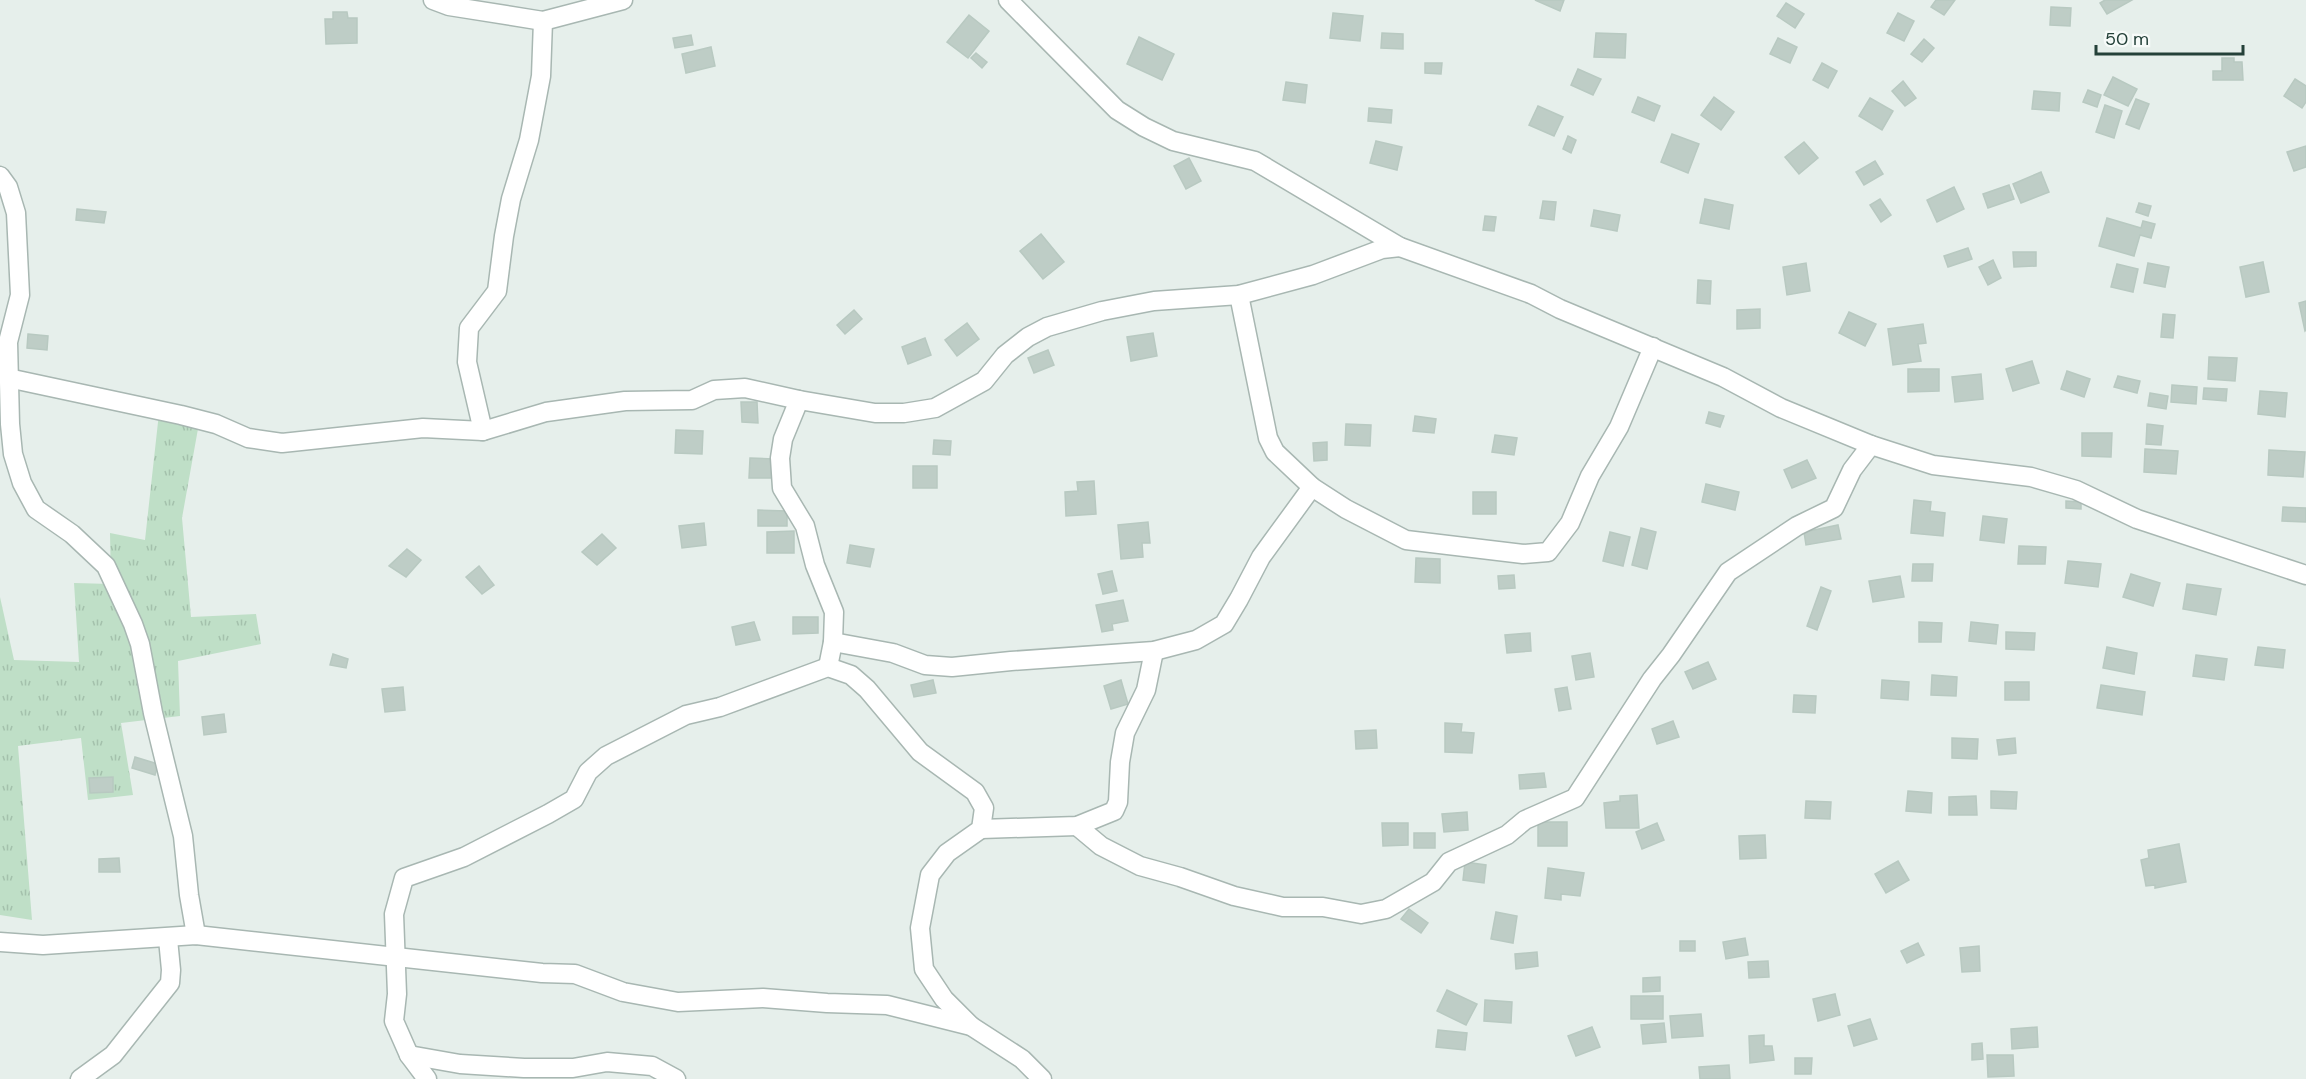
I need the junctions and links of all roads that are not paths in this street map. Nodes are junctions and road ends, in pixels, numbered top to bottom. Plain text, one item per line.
1 (433, 0) edge
2 (623, 0) edge
3 (1008, 0) edge
4 (543, 21) junction
5 (0, 176) edge
6 (1400, 248) junction
7 (1239, 295) junction
8 (1653, 347) junction
9 (8, 378) junction
10 (799, 400) junction
11 (483, 431) junction
12 (1871, 445) junction
13 (1312, 487) junction
14 (2306, 575) edge
15 (833, 642) junction
16 (1154, 651) junction
17 (828, 667) junction
18 (1077, 826) junction
19 (981, 828) junction
20 (196, 935) junction
21 (168, 939) junction
22 (0, 942) edge
23 (396, 956) junction
24 (970, 1026) junction
25 (409, 1055) junction
26 (80, 1079) edge
27 (427, 1079) edge
28 (676, 1079) edge
29 (1042, 1079) edge

1 - 4 street
2 - 4 street
3 - 6 street
4 - 11 street
5 - 9 street
6 - 7 street
6 - 8 street
7 - 10 street
7 - 13 street
8 - 12 street
8 - 13 street
9 - 11 street
9 - 20 street
10 - 11 street
10 - 15 street
12 - 14 street
12 - 18 street
13 - 16 street
15 - 16 street
15 - 17 street
16 - 18 street
17 - 19 street
17 - 23 street
18 - 19 street
19 - 24 street
20 - 21 street
20 - 23 street
21 - 22 street
21 - 26 street
23 - 24 street
23 - 25 street
24 - 29 street
25 - 27 street
25 - 28 street

